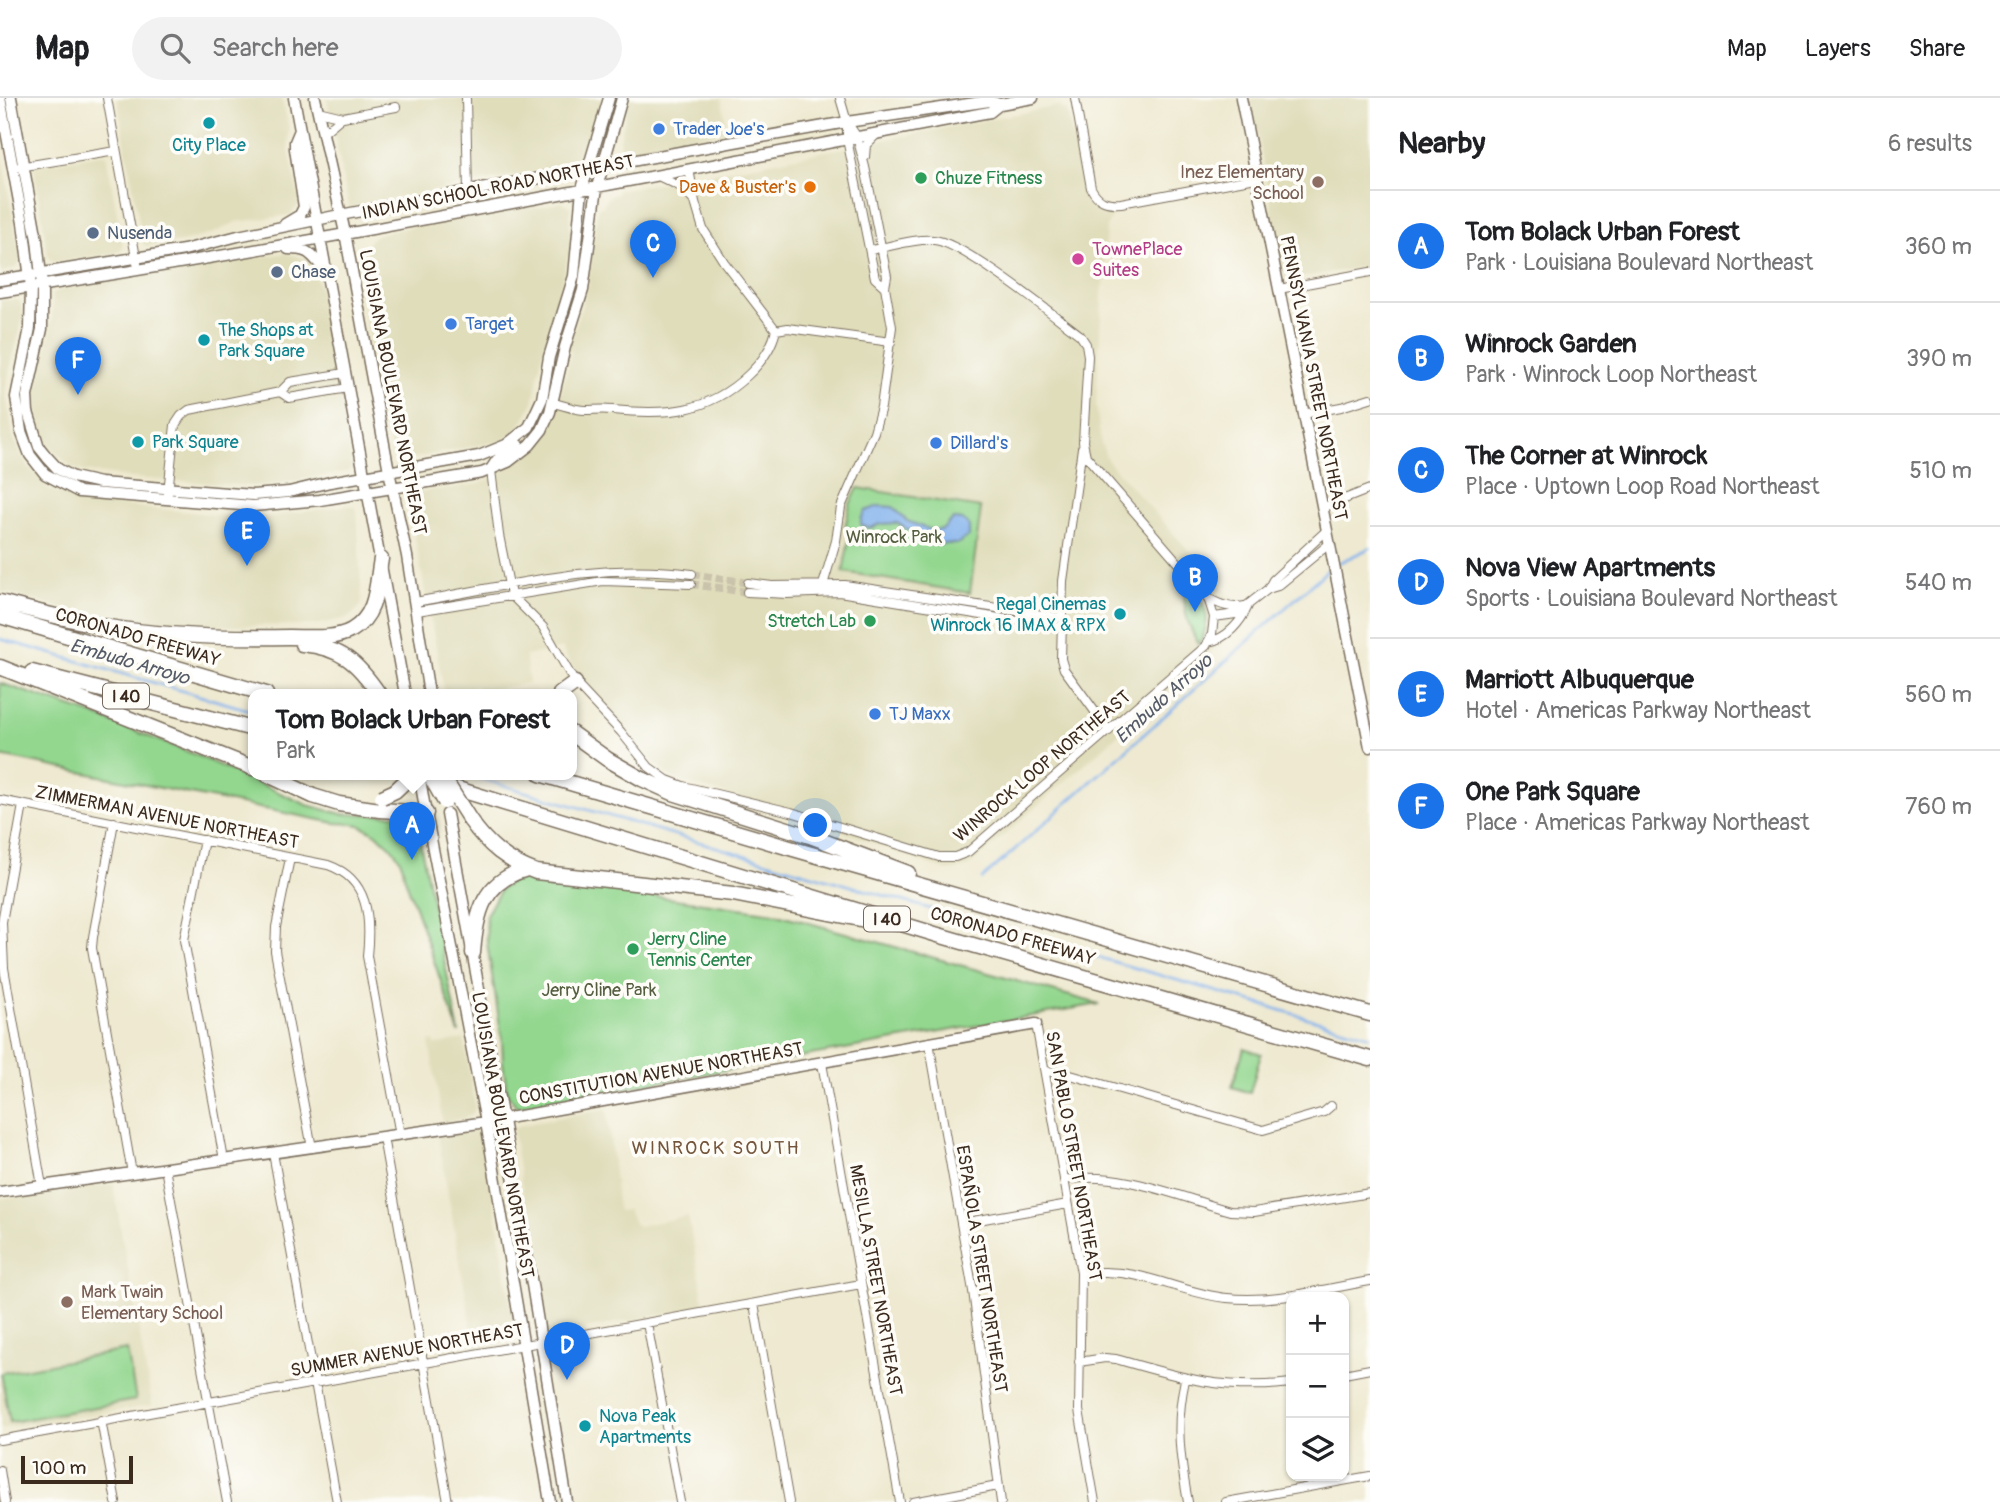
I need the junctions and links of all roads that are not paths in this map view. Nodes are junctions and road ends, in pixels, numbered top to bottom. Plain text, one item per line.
1 (0, 98) edge
2 (11, 98) edge
3 (107, 98) edge
4 (294, 98) edge
5 (315, 98) edge
6 (466, 98) edge
7 (609, 98) edge
8 (622, 98) edge
9 (840, 98) edge
10 (1033, 98) edge
11 (1075, 98) edge
12 (1241, 98) edge
13 (1000, 104) junction
14 (396, 107) dead end
15 (318, 111) junction
16 (343, 117) junction
17 (847, 122) junction
18 (300, 130) junction
19 (323, 133) junction
20 (879, 133) junction
21 (852, 138) junction
22 (116, 151) junction
23 (18, 167) junction
24 (602, 167) junction
25 (865, 167) junction
26 (689, 169) junction
27 (588, 170) junction
28 (654, 175) junction
29 (1256, 178) junction
30 (597, 187) junction
31 (582, 189) junction
32 (468, 192) junction
33 (695, 202) junction
34 (340, 215) junction
35 (318, 220) junction
36 (278, 228) junction
37 (345, 233) junction
38 (322, 238) junction
39 (881, 248) junction
40 (870, 250) junction
41 (243, 251) junction
42 (137, 263) junction
43 (327, 270) junction
44 (1370, 272) edge
45 (41, 273) junction
46 (29, 275) junction
47 (0, 280) edge
48 (36, 286) junction
49 (885, 288) junction
50 (1279, 289) junction
51 (0, 292) edge
52 (558, 326) junction
53 (570, 329) junction
54 (776, 330) junction
55 (891, 342) junction
56 (345, 373) junction
57 (348, 388) junction
58 (280, 393) junction
59 (1370, 398) edge
60 (553, 403) junction
61 (537, 414) junction
62 (1303, 414) junction
63 (1083, 442) junction
64 (491, 470) junction
65 (389, 471) junction
66 (363, 477) junction
67 (392, 488) junction
68 (1370, 489) edge
69 (366, 491) junction
70 (168, 494) junction
71 (1322, 508) junction
72 (1326, 531) junction
73 (1329, 544) junction
74 (381, 559) junction
75 (692, 574) tunnel mouth
76 (691, 584) tunnel mouth
77 (510, 585) junction
78 (823, 585) junction
79 (748, 587) tunnel mouth
80 (1268, 589) junction
81 (789, 590) junction
82 (511, 595) junction
83 (1207, 598) junction
84 (0, 602) edge
85 (1248, 605) junction
86 (416, 607) junction
87 (0, 616) edge
88 (1214, 617) junction
89 (1062, 623) junction
90 (274, 637) junction
91 (1208, 642) junction
92 (0, 665) edge
93 (575, 683) junction
94 (249, 689) edge
95 (375, 689) edge
96 (404, 689) edge
97 (428, 689) edge
98 (567, 689) edge
99 (248, 728) edge
100 (1109, 731) junction
101 (577, 737) edge
102 (1370, 747) edge
103 (248, 766) edge
104 (280, 780) edge
105 (407, 780) edge
106 (420, 780) edge
107 (425, 780) edge
108 (426, 780) edge
109 (430, 780) edge
110 (442, 780) edge
111 (445, 780) edge
112 (560, 780) edge
113 (422, 791) junction
114 (0, 800) edge
115 (348, 804) junction
116 (23, 805) junction
117 (446, 808) junction
118 (426, 810) junction
119 (114, 822) junction
120 (204, 840) junction
121 (290, 858) junction
122 (527, 869) junction
123 (1002, 907) junction
124 (938, 934) junction
125 (473, 953) junction
126 (1370, 1014) edge
127 (1036, 1024) joint
128 (929, 1042) junction
129 (1370, 1059) edge
130 (822, 1063) junction
131 (1045, 1071) junction
132 (1331, 1107) dead end
133 (502, 1120) junction
134 (486, 1122) junction
135 (400, 1135) junction
136 (383, 1138) junction
137 (312, 1148) junction
138 (273, 1153) junction
139 (224, 1160) junction
140 (165, 1168) junction
141 (132, 1172) junction
142 (1064, 1180) junction
143 (42, 1186) junction
144 (0, 1192) edge
145 (1370, 1193) edge
146 (1068, 1204) junction
147 (962, 1223) junction
148 (1081, 1273) junction
149 (1370, 1281) edge
150 (861, 1284) junction
151 (754, 1304) junction
152 (647, 1323) junction
153 (540, 1342) junction
154 (522, 1345) junction
155 (423, 1362) junction
156 (1079, 1362) junction
157 (1370, 1369) edge
158 (1349, 1373) edge
159 (1185, 1380) junction
160 (315, 1383) junction
161 (1286, 1384) edge
162 (209, 1401) junction
163 (101, 1420) junction
164 (0, 1440) edge
165 (0, 1471) edge
166 (1370, 1476) edge
167 (998, 1486) junction
168 (5, 1502) edge
169 (116, 1502) edge
170 (227, 1502) edge
171 (337, 1502) edge
172 (448, 1502) edge
173 (550, 1502) edge
174 (567, 1502) edge
175 (680, 1502) edge
176 (789, 1502) edge
177 (900, 1502) edge
178 (913, 1502) edge
179 (1001, 1502) edge
180 (1095, 1502) edge
181 (1188, 1502) edge
182 (1226, 1502) edge

1 - 23 street
2 - 23 street
3 - 22 street
4 - 18 street
5 - 15 street, LOUISIANA BOULEVARD NORTHEAST
6 - 32 street
7 - 27 street
8 - 24 street
9 - 17 street
10 - 13 street, INDIAN SCHOOL ROAD NORTHEAST
11 - 29 street
12 - 29 street, PENNSYLVANIA STREET NORTHEAST
13 - 17 street, INDIAN SCHOOL ROAD NORTHEAST
13 - 20 street, INDIAN SCHOOL ROAD NORTHEAST
14 - 16 street
15 - 16 street
15 - 19 street, LOUISIANA BOULEVARD NORTHEAST
16 - 19 street
17 - 21 street
17 - 24 street, INDIAN SCHOOL ROAD NORTHEAST
18 - 35 street
18 - 36 street
19 - 34 street, LOUISIANA BOULEVARD NORTHEAST
20 - 21 street, INDIAN SCHOOL ROAD NORTHEAST
20 - 25 street
21 - 25 street
21 - 26 street, INDIAN SCHOOL ROAD NORTHEAST
21 - 40 street
22 - 23 street
22 - 42 street
23 - 45 street
23 - 46 street
24 - 27 street, INDIAN SCHOOL ROAD NORTHEAST
24 - 30 street
25 - 39 street
26 - 28 street, INDIAN SCHOOL ROAD NORTHEAST
26 - 33 street
27 - 31 street
27 - 32 street, INDIAN SCHOOL ROAD NORTHEAST
28 - 30 street, INDIAN SCHOOL ROAD NORTHEAST
28 - 33 street
29 - 50 street, PENNSYLVANIA STREET NORTHEAST
30 - 31 street, INDIAN SCHOOL ROAD NORTHEAST
30 - 53 street
31 - 37 street, INDIAN SCHOOL ROAD NORTHEAST
31 - 52 street
32 - 34 street, INDIAN SCHOOL ROAD NORTHEAST
33 - 54 street
34 - 35 street, INDIAN SCHOOL ROAD NORTHEAST
34 - 37 street, LOUISIANA BOULEVARD NORTHEAST
35 - 36 street, INDIAN SCHOOL ROAD NORTHEAST
35 - 38 street
36 - 42 street, INDIAN SCHOOL ROAD NORTHEAST
37 - 38 street, INDIAN SCHOOL ROAD NORTHEAST
37 - 65 street, LOUISIANA BOULEVARD NORTHEAST
38 - 41 street, INDIAN SCHOOL ROAD NORTHEAST
38 - 43 street
39 - 40 street
39 - 49 street
39 - 63 street
40 - 49 street
41 - 42 street, INDIAN SCHOOL ROAD NORTHEAST
41 - 43 street
42 - 45 street, INDIAN SCHOOL ROAD NORTHEAST
42 - 48 street, INDIAN SCHOOL ROAD NORTHEAST
43 - 56 street
44 - 50 street
45 - 46 street, INDIAN SCHOOL ROAD NORTHEAST
45 - 48 street
46 - 47 street, INDIAN SCHOOL ROAD NORTHEAST
46 - 48 street
48 - 51 street, INDIAN SCHOOL ROAD NORTHEAST
48 - 70 street
49 - 55 street
50 - 62 street, PENNSYLVANIA STREET NORTHEAST
52 - 53 street
52 - 61 street
53 - 60 street
54 - 55 street
54 - 60 street
55 - 78 street
56 - 57 street
56 - 58 street
57 - 58 street
57 - 66 street
58 - 70 street
59 - 62 street
60 - 64 street
61 - 64 street
61 - 65 street
62 - 71 street, PENNSYLVANIA STREET NORTHEAST
63 - 83 street
63 - 89 street
64 - 67 street
64 - 77 street
65 - 66 street
65 - 67 street, LOUISIANA BOULEVARD NORTHEAST
66 - 69 street
66 - 70 street
67 - 69 street
67 - 86 street, LOUISIANA BOULEVARD NORTHEAST
68 - 71 street
69 - 70 street
69 - 74 street
71 - 72 street, PENNSYLVANIA STREET NORTHEAST
72 - 73 street, PENNSYLVANIA STREET NORTHEAST
72 - 80 street, WINROCK LOOP NORTHEAST
73 - 80 street, WINROCK LOOP NORTHEAST
73 - 102 street, PENNSYLVANIA STREET NORTHEAST
74 - 90 highway
74 - 96 street
75 - 77 street
76 - 82 street
77 - 82 street
77 - 86 street
78 - 81 street
78 - 89 street
79 - 81 street
80 - 85 street, WINROCK LOOP NORTHEAST
81 - 89 street
82 - 86 street
82 - 93 street, WINROCK LOOP NORTHEAST
83 - 85 street
83 - 88 street
84 - 90 highway
85 - 88 street, WINROCK LOOP NORTHEAST
85 - 91 street, WINROCK LOOP NORTHEAST
86 - 97 street, LOUISIANA BOULEVARD NORTHEAST
87 - 94 highway, CORONADO FREEWAY / I 40
88 - 91 street
89 - 100 street
90 - 95 highway
91 - 100 street, WINROCK LOOP NORTHEAST
92 - 99 highway, I 40
92 - 103 highway
93 - 98 highway
93 - 100 street, WINROCK LOOP NORTHEAST
101 - 123 highway
104 - 115 highway
105 - 115 highway, bridge
106 - 113 street, LOUISIANA BOULEVARD NORTHEAST, bridge
107 - 113 highway, bridge
108 - 124 highway, CORONADO FREEWAY / I 40
109 - 117 highway, bridge
110 - 117 street, LOUISIANA BOULEVARD NORTHEAST, bridge
111 - 122 highway, bridge
112 - 123 highway, CORONADO FREEWAY / I 40
113 - 118 street, LOUISIANA BOULEVARD NORTHEAST, bridge
114 - 116 street, ZIMMERMAN AVENUE NORTHEAST
115 - 118 highway
116 - 119 street, ZIMMERMAN AVENUE NORTHEAST
116 - 143 street
117 - 125 street, LOUISIANA BOULEVARD NORTHEAST
118 - 134 street, LOUISIANA BOULEVARD NORTHEAST
119 - 120 street, ZIMMERMAN AVENUE NORTHEAST
119 - 141 street
120 - 121 street, ZIMMERMAN AVENUE NORTHEAST
120 - 139 street
121 - 135 street, ZIMMERMAN AVENUE NORTHEAST
121 - 137 street
122 - 124 highway
122 - 125 highway
123 - 126 highway, CORONADO FREEWAY / I 40
124 - 129 highway, CORONADO FREEWAY / I 40
125 - 133 street, LOUISIANA BOULEVARD NORTHEAST
127 - 128 street, CONSTITUTION AVENUE NORTHEAST
127 - 131 street, SAN PABLO STREET NORTHEAST
128 - 130 street, CONSTITUTION AVENUE NORTHEAST
128 - 147 street, ESPAÑOLA STREET NORTHEAST
130 - 133 street, CONSTITUTION AVENUE NORTHEAST
130 - 150 street, MESILLA STREET NORTHEAST
131 - 132 street
131 - 142 street, SAN PABLO STREET NORTHEAST
133 - 134 street, CONSTITUTION AVENUE NORTHEAST
133 - 153 street, LOUISIANA BOULEVARD NORTHEAST
134 - 135 street, CONSTITUTION AVENUE NORTHEAST
134 - 154 street, LOUISIANA BOULEVARD NORTHEAST
135 - 136 street, CONSTITUTION AVENUE NORTHEAST
136 - 137 street, CONSTITUTION AVENUE NORTHEAST
136 - 155 street
137 - 138 street, CONSTITUTION AVENUE NORTHEAST
138 - 139 street, CONSTITUTION AVENUE NORTHEAST
138 - 160 street
139 - 140 street, CONSTITUTION AVENUE NORTHEAST
140 - 141 street, CONSTITUTION AVENUE NORTHEAST
140 - 162 street
141 - 143 street, CONSTITUTION AVENUE NORTHEAST
142 - 145 street
142 - 146 street, SAN PABLO STREET NORTHEAST
143 - 144 street, CONSTITUTION AVENUE NORTHEAST
146 - 147 street
146 - 148 street, SAN PABLO STREET NORTHEAST
147 - 167 street, ESPAÑOLA STREET NORTHEAST
148 - 149 street
148 - 156 street, SAN PABLO STREET NORTHEAST
150 - 151 street, SUMMER AVENUE NORTHEAST
150 - 177 street, MESILLA STREET NORTHEAST
151 - 152 street, SUMMER AVENUE NORTHEAST
151 - 176 street
152 - 153 street, SUMMER AVENUE NORTHEAST
152 - 175 street
153 - 154 street, SUMMER AVENUE NORTHEAST
153 - 174 street, LOUISIANA BOULEVARD NORTHEAST
154 - 155 street, SUMMER AVENUE NORTHEAST
154 - 173 street, LOUISIANA BOULEVARD NORTHEAST
155 - 160 street, SUMMER AVENUE NORTHEAST
155 - 172 street
156 - 159 street
156 - 180 street, SAN PABLO STREET NORTHEAST
157 - 158 street
159 - 161 street
159 - 181 street
160 - 162 street, SUMMER AVENUE NORTHEAST
160 - 171 street
162 - 163 street, SUMMER AVENUE NORTHEAST
162 - 170 street
163 - 164 street, SUMMER AVENUE NORTHEAST
163 - 169 street
165 - 168 street
166 - 182 street
167 - 178 street
167 - 179 street, ESPAÑOLA STREET NORTHEAST

